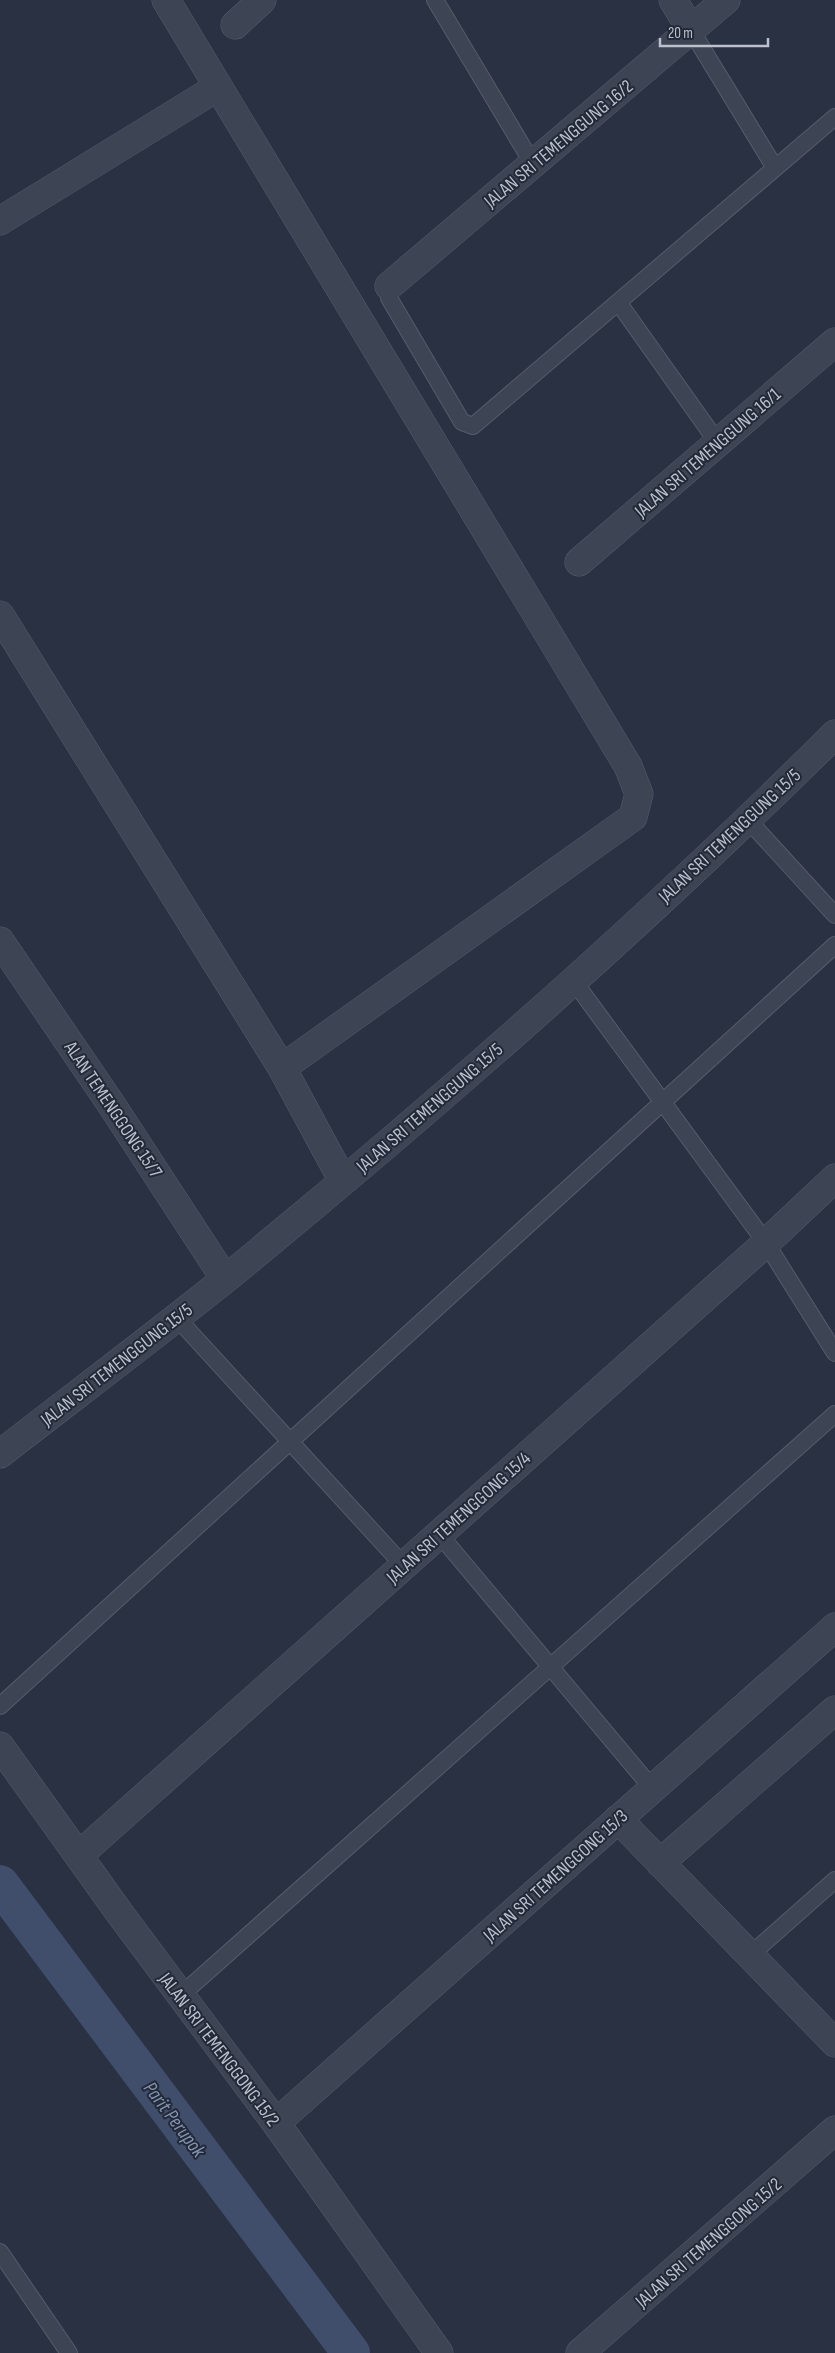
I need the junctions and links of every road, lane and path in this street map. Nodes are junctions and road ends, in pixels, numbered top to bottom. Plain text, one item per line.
1 (166, 0) edge
2 (262, 0) edge
3 (435, 0) edge
4 (673, 0) edge
5 (726, 0) edge
6 (235, 25) dead end
7 (691, 30) junction
8 (218, 87) junction
9 (835, 117) edge
10 (533, 164) junction
11 (775, 168) junction
12 (0, 221) edge
13 (389, 286) joint
14 (618, 302) junction
15 (835, 342) edge
16 (718, 442) junction
17 (579, 562) dead end
18 (0, 615) edge
19 (835, 734) edge
20 (748, 820) junction
21 (835, 915) edge
22 (0, 941) edge
23 (835, 945) edge
24 (573, 980) junction
25 (282, 1068) junction
26 (662, 1102) junction
27 (835, 1178) edge
28 (343, 1181) junction
29 (766, 1243) junction
30 (225, 1278) junction
31 (176, 1317) junction
32 (835, 1353) edge
33 (835, 1414) edge
34 (291, 1442) junction
35 (0, 1454) edge
36 (439, 1534) junction
37 (404, 1566) junction
38 (835, 1627) edge
39 (551, 1667) junction
40 (0, 1706) edge
41 (835, 1710) edge
42 (0, 1746) edge
43 (652, 1788) junction
44 (618, 1819) junction
45 (79, 1855) junction
46 (660, 1863) junction
47 (835, 1880) edge
48 (749, 1956) junction
49 (181, 1995) junction
50 (831, 2031) edge
51 (276, 2123) junction
52 (831, 2143) edge
53 (0, 2252) edge
54 (69, 2353) edge
55 (439, 2353) edge
56 (580, 2353) edge

1 - 8 street
2 - 6 street
3 - 10 lane
4 - 7 street
5 - 7 street, JALAN SRI TEMENGGUNG 16/2
7 - 10 street, JALAN SRI TEMENGGUNG 16/2
7 - 11 lane
8 - 12 street
8 - 25 street
9 - 11 lane
10 - 13 street, JALAN SRI TEMENGGUNG 16/2
11 - 14 lane
13 - 14 lane
14 - 16 lane
15 - 16 street, JALAN SRI TEMENGGUNG 16/1
16 - 17 street, JALAN SRI TEMENGGUNG 16/1
18 - 25 street
19 - 20 street, JALAN SRI TEMENGGUNG 15/5
20 - 21 lane
20 - 24 street, JALAN SRI TEMENGGUNG 15/5
22 - 30 street, ALAN TEMENGGONG 15/7
23 - 26 lane
24 - 26 lane
24 - 28 street, JALAN SRI TEMENGGUNG 15/5
25 - 28 street
26 - 29 lane
26 - 34 lane
27 - 29 street, JALAN SRI TEMENGGONG 15/4
28 - 30 street, JALAN SRI TEMENGGUNG 15/5
29 - 32 lane
29 - 36 street, JALAN SRI TEMENGGONG 15/4
30 - 31 street, JALAN SRI TEMENGGUNG 15/5
31 - 34 lane
31 - 35 street, JALAN SRI TEMENGGUNG 15/5
33 - 39 lane
34 - 37 lane
34 - 40 lane
36 - 37 street, JALAN SRI TEMENGGONG 15/4
36 - 39 lane
37 - 45 street, JALAN SRI TEMENGGONG 15/4
38 - 43 street, JALAN SRI TEMENGGONG 15/3
39 - 43 lane
39 - 49 lane
41 - 46 street
42 - 45 street, JALAN SRI TEMENGGONG 15/2
43 - 44 street, JALAN SRI TEMENGGONG 15/3
44 - 46 street
44 - 51 street, JALAN SRI TEMENGGONG 15/3
45 - 49 street, JALAN SRI TEMENGGONG 15/2
46 - 48 street
47 - 48 lane
48 - 50 street
49 - 51 street, JALAN SRI TEMENGGONG 15/2
51 - 55 street, JALAN SRI TEMENGGONG 15/2
52 - 56 street, JALAN SRI TEMENGGONG 15/2
53 - 54 lane

